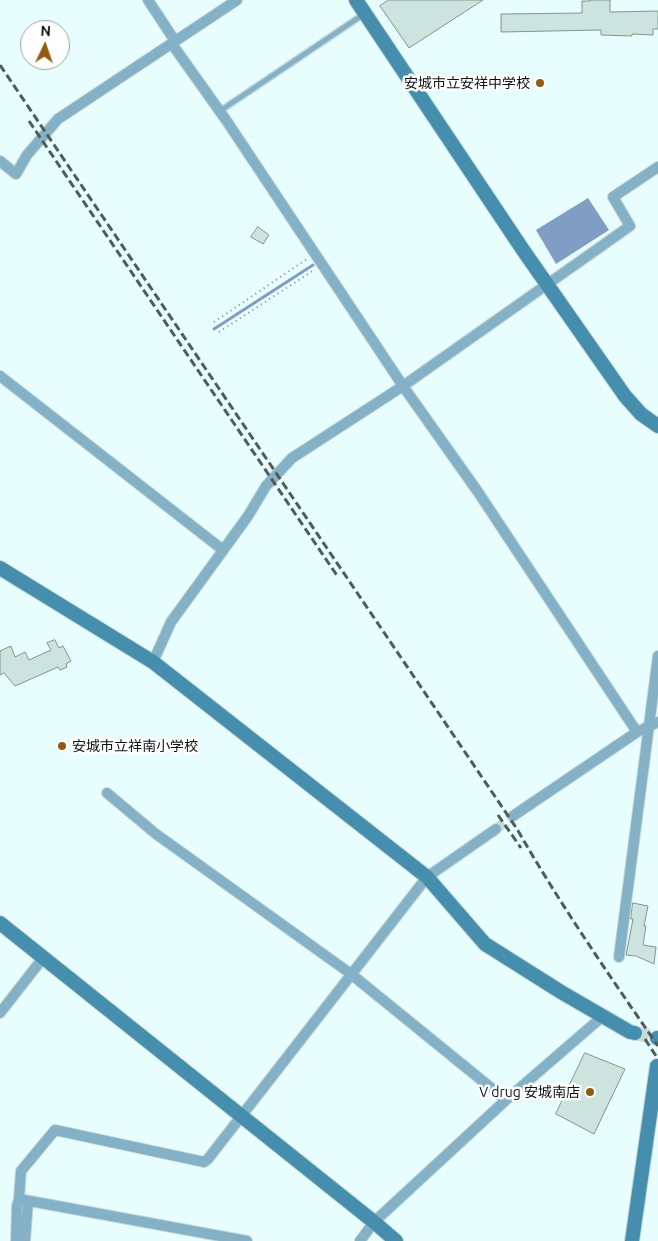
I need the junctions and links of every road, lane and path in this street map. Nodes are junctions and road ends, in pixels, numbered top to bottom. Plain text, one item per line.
1 (148, 0) edge
2 (238, 0) edge
3 (361, 4) edge
4 (174, 42) junction
5 (219, 111) junction
6 (0, 161) edge
7 (658, 168) edge
8 (315, 254) junction
9 (322, 264) junction
10 (548, 284) junction
11 (214, 322) dead end
12 (219, 332) dead end
13 (0, 376) edge
14 (403, 386) junction
15 (658, 426) edge
16 (223, 550) junction
17 (0, 568) edge
18 (658, 656) edge
19 (153, 662) junction
20 (654, 723) edge
21 (637, 732) junction
22 (107, 793) dead end
23 (513, 816) tunnel mouth
24 (496, 829) tunnel mouth
25 (427, 877) junction
26 (0, 923) edge
27 (619, 957) dead end
28 (43, 958) junction
29 (351, 974) junction
30 (0, 1013) edge
31 (603, 1016) junction
32 (635, 1034) tunnel mouth
33 (657, 1066) edge
34 (506, 1100) junction
35 (242, 1117) junction
36 (24, 1200) junction
37 (374, 1222) junction
38 (16, 1241) edge
39 (25, 1241) edge
40 (247, 1241) edge
41 (360, 1241) edge
42 (396, 1241) edge
43 (632, 1241) edge

1 - 4 street
2 - 4 street
3 - 5 lane
3 - 10 street
4 - 5 street
4 - 6 street
5 - 8 street
7 - 10 street
8 - 9 street
8 - 11 path
9 - 12 path
9 - 14 street
10 - 14 street
10 - 15 street
13 - 16 street
14 - 16 street
14 - 21 street
16 - 19 street
17 - 19 street
18 - 20 street
19 - 25 street
20 - 21 street
20 - 27 street
21 - 23 street
22 - 29 street
24 - 25 street
25 - 29 street
25 - 31 street
26 - 28 street
28 - 30 street
28 - 35 street
29 - 34 street
29 - 35 street
31 - 32 street
31 - 34 street
33 - 43 street
34 - 37 street
35 - 36 street
35 - 37 street
36 - 38 street
36 - 39 street
36 - 40 street
37 - 41 street
37 - 42 street

